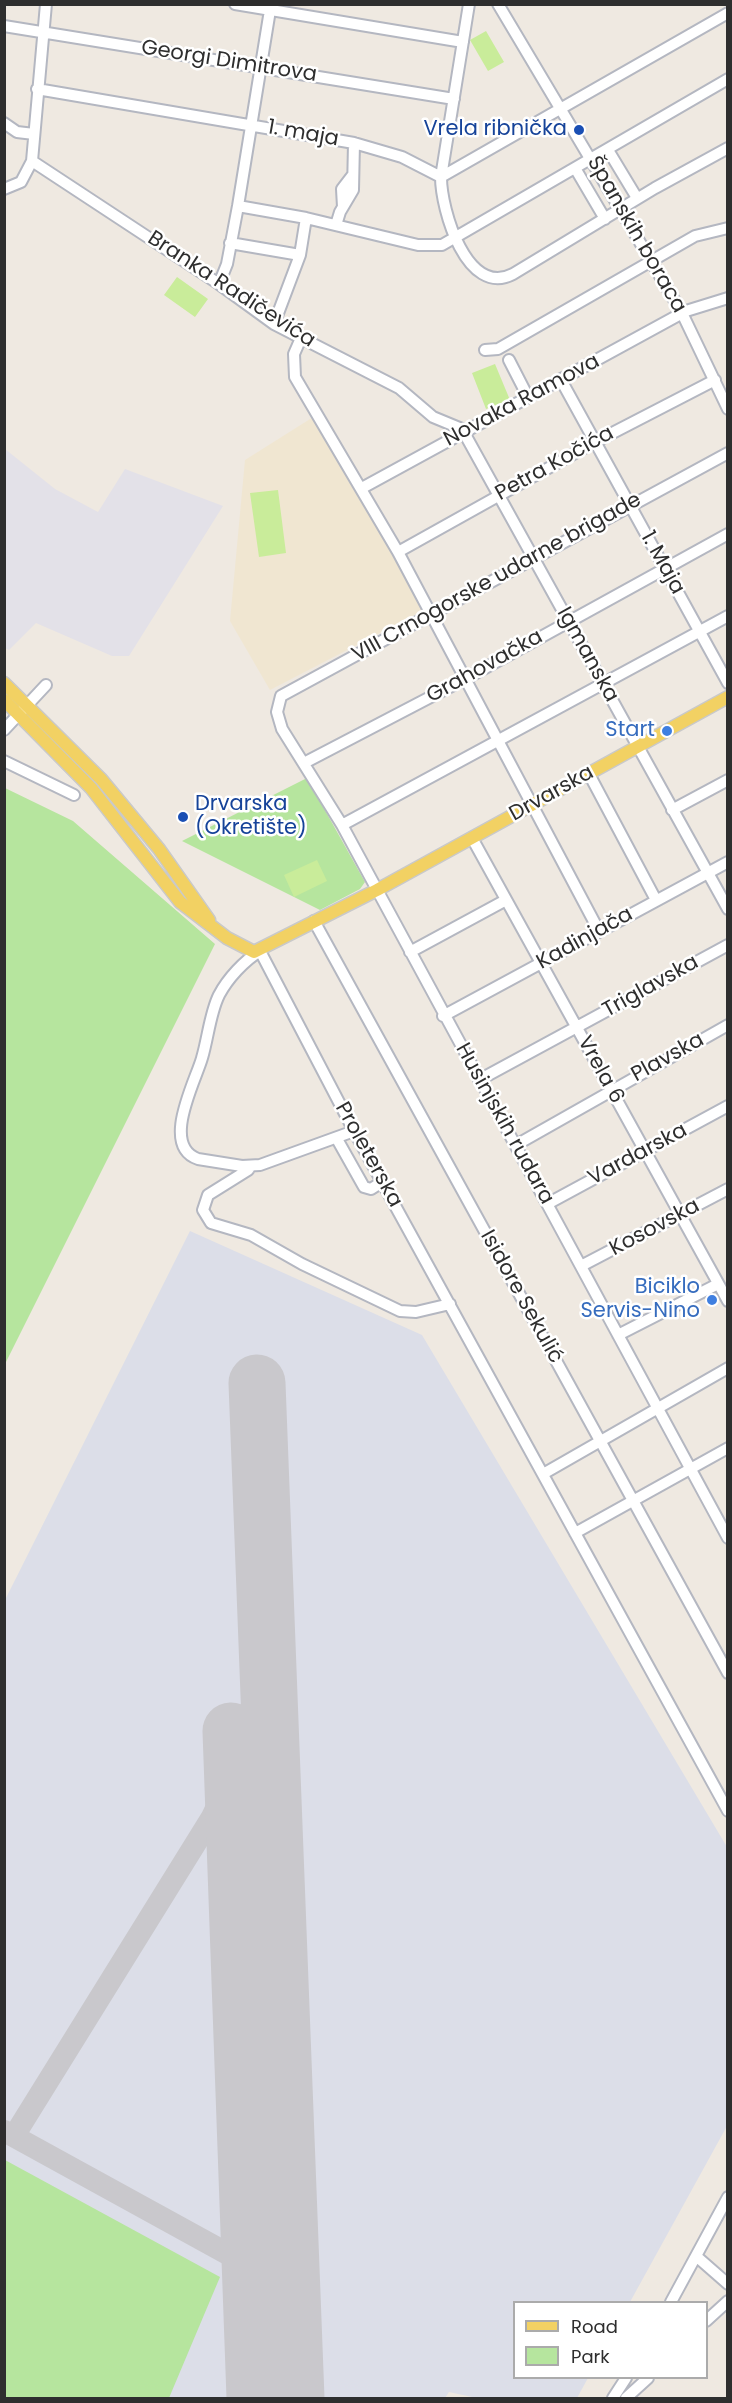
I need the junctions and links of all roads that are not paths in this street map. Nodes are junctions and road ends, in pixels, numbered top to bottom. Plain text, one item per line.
1 (46, 4) edge
2 (235, 4) edge
3 (469, 4) edge
4 (498, 4) edge
5 (271, 7) edge
6 (728, 13) edge
7 (4, 26) edge
8 (42, 31) junction
9 (463, 42) junction
10 (259, 66) junction
11 (728, 79) edge
12 (37, 89) junction
13 (454, 99) junction
14 (561, 108) junction
15 (4, 123) edge
16 (250, 125) junction
17 (34, 134) junction
18 (354, 143) junction
19 (728, 148) edge
20 (608, 150) junction
21 (591, 159) junction
22 (32, 161) junction
23 (575, 168) junction
24 (441, 177) junction
25 (4, 189) edge
26 (638, 198) junction
27 (238, 206) junction
28 (620, 209) junction
29 (306, 218) junction
30 (605, 219) junction
31 (336, 225) junction
32 (728, 228) edge
33 (455, 237) junction
34 (230, 243) junction
35 (300, 255) junction
36 (651, 261) junction
37 (219, 284) junction
38 (728, 298) edge
39 (682, 313) junction
40 (274, 324) junction
41 (301, 338) junction
42 (485, 350) dead end
43 (509, 360) dead end
44 (561, 380) junction
45 (715, 380) junction
46 (528, 397) junction
47 (728, 409) edge
48 (464, 431) junction
49 (595, 441) junction
50 (728, 453) edge
51 (362, 488) junction
52 (498, 495) junction
53 (629, 504) junction
54 (728, 534) edge
55 (398, 552) junction
56 (534, 558) junction
57 (664, 568) junction
58 (430, 614) junction
59 (728, 616) edge
60 (568, 621) junction
61 (699, 631) junction
62 (465, 679) junction
63 (4, 683) edge
64 (728, 683) edge
65 (603, 684) junction
66 (46, 685) dead end
67 (728, 697) edge
68 (4, 700) edge
69 (24, 709) junction
70 (277, 712) joint
71 (4, 730) edge
72 (498, 741) junction
73 (637, 748) junction
74 (4, 761) edge
75 (304, 763) junction
76 (588, 774) junction
77 (728, 780) edge
78 (74, 795) dead end
79 (531, 805) junction
80 (672, 810) junction
81 (342, 825) junction
82 (472, 838) junction
83 (728, 862) edge
84 (707, 873) junction
85 (377, 890) junction
86 (506, 900) junction
87 (656, 900) junction
88 (728, 909) edge
89 (314, 921) junction
90 (599, 931) junction
91 (728, 945) edge
92 (260, 951) junction
93 (410, 952) junction
94 (541, 963) junction
95 (443, 1016) junction
96 (728, 1025) edge
97 (577, 1028) junction
98 (479, 1080) junction
99 (611, 1090) junction
100 (728, 1106) edge
101 (354, 1131) junction
102 (337, 1139) junction
103 (516, 1145) junction
104 (645, 1152) junction
105 (251, 1166) junction
106 (382, 1182) junction
107 (728, 1189) edge
108 (549, 1203) junction
109 (680, 1216) junction
110 (581, 1266) junction
111 (718, 1284) junction
112 (728, 1301) edge
113 (450, 1304) junction
114 (618, 1335) junction
115 (728, 1368) edge
116 (656, 1409) junction
117 (600, 1441) junction
118 (728, 1448) edge
119 (688, 1468) junction
120 (543, 1474) junction
121 (632, 1500) junction
122 (575, 1533) junction
123 (727, 1534) edge
124 (728, 1673) edge
125 (728, 1811) edge
126 (728, 2197) edge
127 (696, 2256) junction
128 (728, 2284) edge
129 (672, 2301) edge
130 (728, 2301) edge
131 (708, 2319) edge
132 (625, 2379) edge
133 (647, 2379) edge
134 (613, 2398) edge
135 (626, 2398) edge

1 - 8 street
2 - 5 street
3 - 9 street
4 - 14 street, Španskih boraca
5 - 9 street
5 - 10 street
6 - 14 street
7 - 8 street, Georgi Dimitrova
8 - 10 street, Georgi Dimitrova
8 - 12 street
9 - 13 street
10 - 13 street, Georgi Dimitrova
10 - 16 street
11 - 20 street
12 - 16 street, 1. maja
12 - 17 street
13 - 24 street
14 - 21 street, Španskih boraca
14 - 24 street
15 - 17 street
16 - 18 street, 1. maja
16 - 27 street
17 - 22 street
18 - 24 street, 1. maja
18 - 31 street
19 - 26 street
20 - 21 street
20 - 26 street
21 - 23 street
21 - 28 street, Španskih boraca
22 - 25 street
22 - 37 street, Branka Radičevića
23 - 30 street
23 - 33 street
24 - 33 street
26 - 28 street
27 - 29 street
27 - 34 street
28 - 30 street
28 - 36 street, Španskih boraca
29 - 31 street
29 - 35 street
30 - 33 street
31 - 33 street
32 - 36 street
34 - 35 street
34 - 37 street
35 - 40 street
36 - 39 street, Španskih boraca
36 - 42 street
37 - 40 street, Branka Radičevića
38 - 39 street, Novaka Ramova
39 - 44 street, Novaka Ramova
39 - 45 street, Španskih boraca
40 - 41 street, Branka Radičevića
41 - 48 street, Branka Radičevića
41 - 51 street
43 - 46 street
44 - 46 street, Novaka Ramova
44 - 49 street, 1. Maja
45 - 47 street, Španskih boraca
45 - 49 street, Petra Kočića
46 - 48 street, Novaka Ramova
48 - 51 street, Novaka Ramova
48 - 52 street, Igmanska
49 - 52 street, Petra Kočića
49 - 53 street, 1. Maja
50 - 53 street, VIII Crnogorske udarne brigade
51 - 55 street
52 - 55 street, Petra Kočića
52 - 56 street, Igmanska
53 - 56 street, VIII Crnogorske udarne brigade
53 - 57 street, 1. Maja
54 - 57 street, Grahovačka
55 - 58 street
56 - 58 street, VIII Crnogorske udarne brigade
56 - 60 street, Igmanska
57 - 60 street, Grahovačka
57 - 61 street, 1. Maja
58 - 62 street
58 - 70 street, VIII Crnogorske udarne brigade
59 - 61 street
60 - 62 street, Grahovačka
60 - 65 street, Igmanska
61 - 64 street, 1. Maja
61 - 65 street
62 - 72 street
62 - 75 street, Grahovačka
63 - 69 main road
65 - 72 street
65 - 73 street, Igmanska
66 - 69 street
67 - 73 main road, Drvarska
68 - 69 main road
69 - 71 street
69 - 92 main road
70 - 75 street, Husinjskih rudara
72 - 79 street
72 - 81 street
73 - 76 main road, Drvarska
73 - 80 street, Igmanska
74 - 78 street
75 - 81 street, Husinjskih rudara
76 - 79 main road, Drvarska
76 - 87 street
77 - 80 street
79 - 82 main road, Drvarska
79 - 90 street
80 - 84 street, Igmanska
81 - 85 street, Husinjskih rudara
82 - 85 main road, Drvarska
82 - 86 street, Vrela 6
83 - 84 street, Kadinjača
84 - 87 street, Kadinjača
84 - 88 street, Igmanska
85 - 89 main road
85 - 93 street, Husinjskih rudara
86 - 93 street
86 - 94 street, Vrela 6
87 - 90 street, Kadinjača
89 - 92 main road
89 - 117 street, Isidore Sekulić
90 - 94 street, Kadinjača
91 - 97 street, Triglavska
92 - 101 street, Proleterska
92 - 105 street
93 - 95 street, Husinjskih rudara
94 - 95 street, Kadinjača
94 - 97 street, Vrela 6
95 - 98 street, Husinjskih rudara
96 - 99 street, Plavska
97 - 98 street, Triglavska
97 - 99 street, Vrela 6
98 - 103 street, Husinjskih rudara
99 - 103 street, Plavska
99 - 104 street, Vrela 6
100 - 104 street, Vardarska
101 - 102 street
101 - 106 street, Proleterska
102 - 105 street
102 - 106 street
103 - 108 street, Husinjskih rudara
104 - 108 street, Vardarska
104 - 109 street, Vrela 6
105 - 113 street
106 - 113 street, Proleterska
107 - 109 street, Kosovska
108 - 110 street, Husinjskih rudara
109 - 110 street, Kosovska
109 - 111 street, Vrela 6
110 - 114 street, Husinjskih rudara
111 - 112 street, Vrela 6
111 - 114 street
113 - 120 street, Proleterska
114 - 116 street, Husinjskih rudara
115 - 116 street
116 - 117 street
116 - 119 street, Husinjskih rudara
117 - 120 street
117 - 121 street, Isidore Sekulić
118 - 119 street
119 - 121 street
119 - 123 street, Husinjskih rudara
120 - 122 street, Proleterska
121 - 122 street
121 - 124 street, Isidore Sekulić
122 - 125 street, Proleterska
126 - 127 street
127 - 128 street
127 - 129 street
130 - 131 street
132 - 134 street
133 - 135 street

